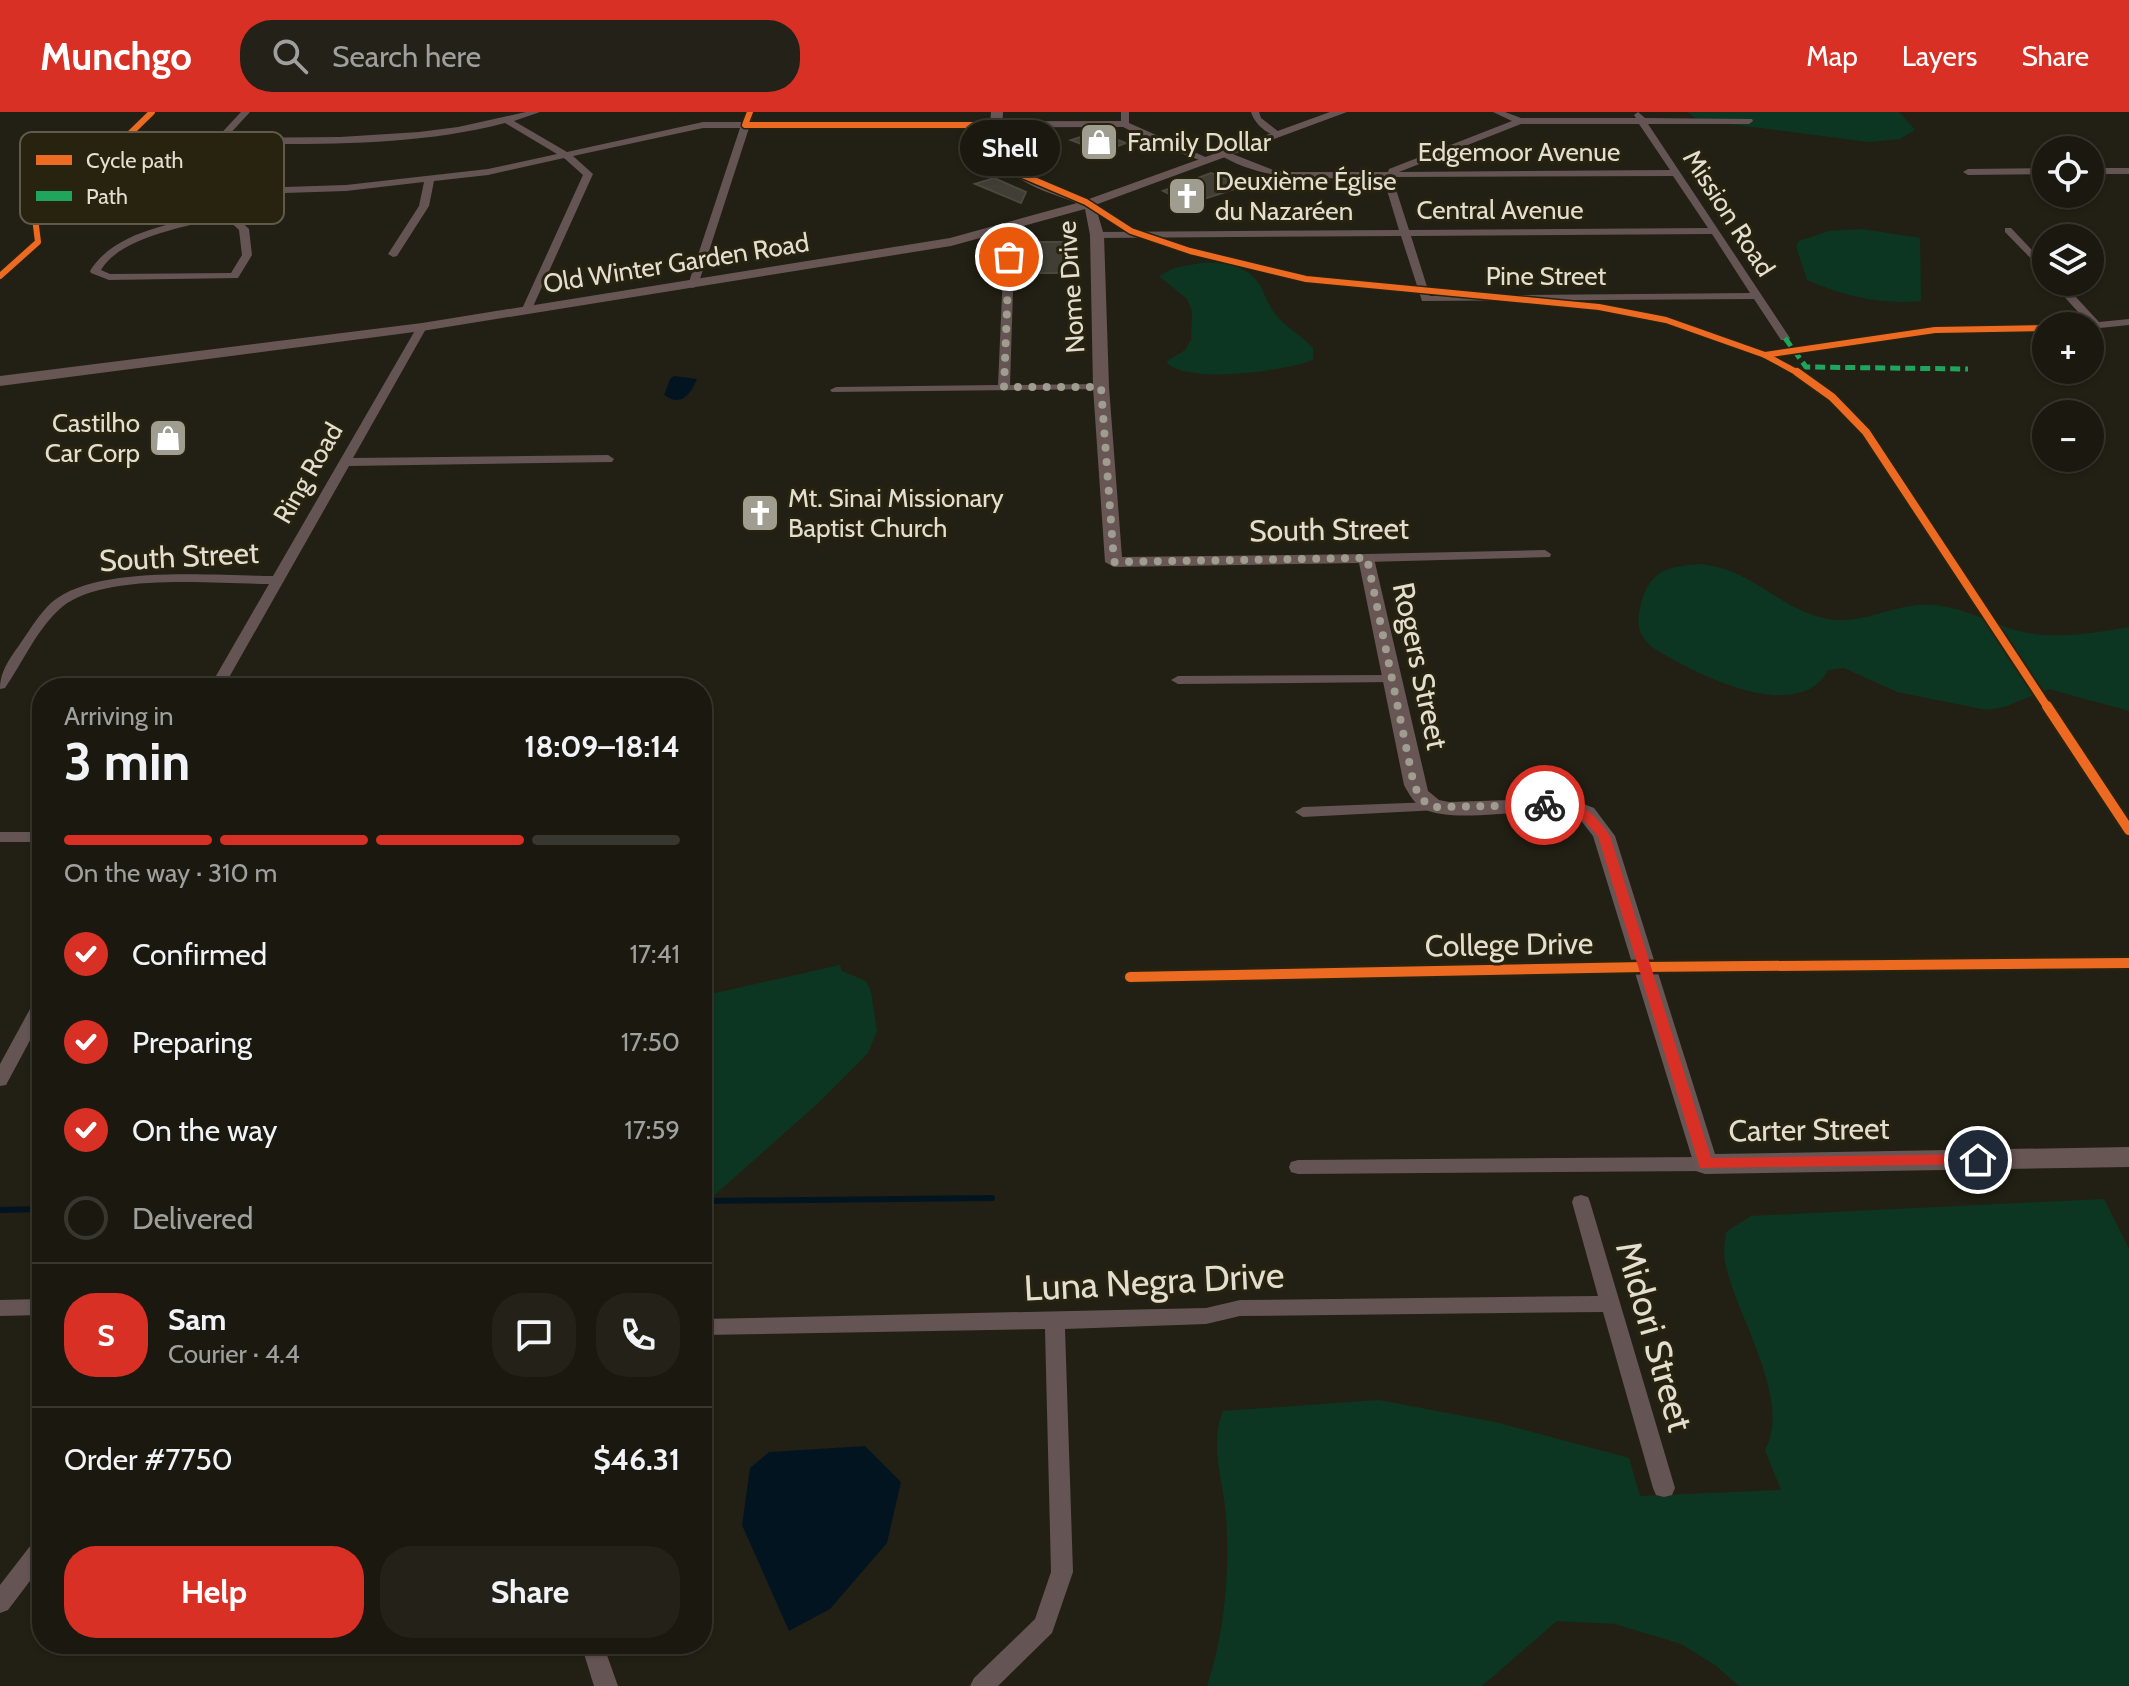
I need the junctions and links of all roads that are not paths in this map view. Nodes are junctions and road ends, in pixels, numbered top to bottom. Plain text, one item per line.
1 (246, 112) edge
2 (536, 112) edge
3 (750, 112) edge
4 (869, 112) edge
5 (1125, 112) edge
6 (1255, 112) edge
7 (1341, 112) edge
8 (1497, 112) edge
9 (1639, 116) edge
10 (996, 118) edge
11 (508, 121) junction
12 (1520, 121) junction
13 (1749, 121) dead end
14 (1125, 124) junction
15 (745, 125) junction
16 (866, 125) junction
17 (228, 132) edge
18 (1276, 134) junction
19 (284, 141) edge
20 (1222, 153) junction
21 (567, 156) junction
22 (1205, 159) junction
23 (2032, 171) edge
24 (2104, 171) edge
25 (2129, 171) edge
26 (1968, 172) dead end
27 (1676, 173) junction
28 (1387, 175) junction
29 (429, 181) junction
30 (284, 189) edge
31 (1086, 202) junction
32 (192, 224) edge
33 (238, 224) edge
34 (1010, 228) junction
35 (2008, 230) dead end
36 (1712, 231) junction
37 (1405, 233) junction
38 (1097, 235) junction
39 (393, 254) dead end
40 (2032, 256) edge
41 (693, 285) junction
42 (1758, 296) junction
43 (2067, 296) edge
44 (526, 311) junction
45 (2080, 312) edge
46 (2129, 322) edge
47 (2104, 324) edge
48 (422, 327) junction
49 (2032, 328) edge
50 (1935, 330) dead end
51 (1785, 338) dead end
52 (0, 381) edge
53 (1004, 387) junction
54 (1101, 387) junction
55 (836, 390) dead end
56 (608, 459) dead end
57 (344, 462) junction
58 (1545, 554) dead end
59 (1367, 558) junction
60 (1114, 562) joint
61 (276, 580) junction
62 (222, 678) edge
63 (1391, 679) junction
64 (1178, 680) dead end
65 (0, 685) edge
66 (1433, 807) junction
67 (1303, 812) dead end
68 (0, 837) edge
69 (32, 837) edge
70 (2129, 963) edge
71 (1643, 967) junction
72 (1130, 977) dead end
73 (32, 1021) edge
74 (0, 1080) edge
75 (2129, 1157) edge
76 (1705, 1164) junction
77 (1298, 1167) dead end
78 (1581, 1202) dead end
79 (1610, 1304) junction
80 (32, 1307) edge
81 (0, 1308) edge
82 (1055, 1321) junction
83 (712, 1327) edge
84 (1664, 1488) dead end
85 (32, 1561) edge
86 (0, 1603) edge
87 (595, 1654) edge
88 (606, 1686) edge
89 (982, 1686) edge

1 - 17 street
2 - 11 street
3 - 15 street
4 - 16 street
5 - 14 street
6 - 18 street
7 - 18 street, Old Winter Garden Road
8 - 12 street
9 - 12 street
9 - 13 street
9 - 27 street, Mission Road
10 - 14 street
10 - 16 street
10 - 31 street
11 - 19 street
11 - 21 street
12 - 28 street
14 - 22 street
15 - 16 street
15 - 21 street
15 - 41 street
18 - 20 street, Old Winter Garden Road
20 - 22 street, Old Winter Garden Road
20 - 28 street, Edgemoor Avenue
21 - 29 street
21 - 44 street
22 - 31 street, Old Winter Garden Road
23 - 26 street
24 - 25 street
27 - 28 street, Edgemoor Avenue
27 - 36 street, Mission Road
28 - 37 street
29 - 30 street
29 - 39 street
31 - 34 street, Old Winter Garden Road
31 - 38 street, Nome Drive
32 - 33 street
34 - 41 street, Old Winter Garden Road
34 - 53 street
35 - 40 street
36 - 37 street, Central Avenue
36 - 42 street, Mission Road
37 - 38 street, Central Avenue
37 - 42 street, Pine Street
38 - 54 street, Nome Drive
41 - 44 street, Old Winter Garden Road
42 - 51 street, Mission Road
43 - 45 street
44 - 48 street, Old Winter Garden Road
46 - 47 street
48 - 52 street, Old Winter Garden Road
48 - 57 street, Ring Road
49 - 50 street
53 - 54 street
53 - 55 street
54 - 60 street, Nome Drive
56 - 57 street
57 - 61 street, Ring Road
58 - 59 street, South Street
59 - 60 street, South Street
59 - 63 street, Rogers Street
61 - 62 street, Ring Road
61 - 65 street, South Street
63 - 64 street
63 - 66 street, Rogers Street
66 - 67 street
66 - 71 street
68 - 69 street
70 - 71 street, College Drive
71 - 72 street, College Drive
71 - 76 street
73 - 74 street
75 - 76 street, Carter Street
76 - 77 street, Carter Street
78 - 79 street, Midori Street
79 - 82 street, Luna Negra Drive
79 - 84 street, Midori Street
80 - 81 street
82 - 83 street, Luna Negra Drive
82 - 89 street
85 - 86 street
87 - 88 street

